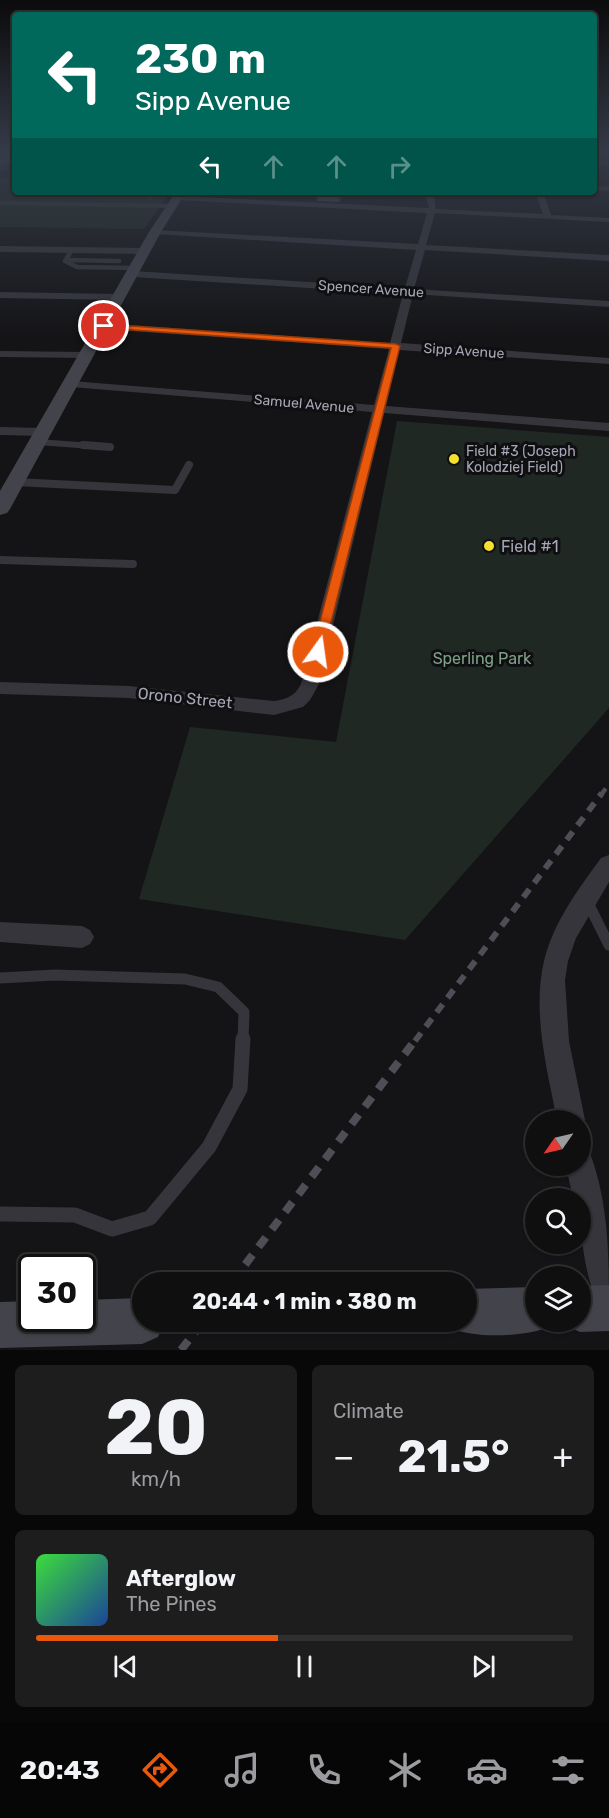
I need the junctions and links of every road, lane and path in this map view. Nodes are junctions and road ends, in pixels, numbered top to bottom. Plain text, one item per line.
1 (167, 214) edge
2 (430, 214) edge
3 (490, 214) edge
4 (547, 214) edge
5 (548, 217) junction
6 (609, 220) edge
7 (155, 232) junction
8 (422, 248) junction
9 (0, 249) edge
10 (72, 250) junction
11 (609, 258) edge
12 (138, 263) junction
13 (410, 292) junction
14 (0, 295) edge
15 (120, 297) junction
16 (609, 304) edge
17 (104, 326) junction
18 (396, 346) junction
19 (0, 354) edge
20 (87, 355) junction
21 (609, 361) edge
22 (71, 384) junction
23 (381, 410) junction
24 (609, 428) edge
25 (0, 431) edge
26 (41, 437) junction
27 (110, 447) dead end
28 (189, 465) dead end
29 (15, 482) junction
30 (0, 509) edge
31 (0, 560) edge
32 (133, 564) dead end
33 (0, 688) edge
34 (609, 864) edge
35 (586, 900) junction
36 (0, 932) edge
37 (82, 937) dead end
38 (609, 945) edge
39 (0, 978) edge
40 (569, 1110) edge
41 (583, 1176) edge
42 (0, 1214) edge
43 (609, 1294) edge
44 (609, 1308) edge
45 (591, 1309) edge
46 (525, 1310) edge
47 (477, 1312) edge
48 (132, 1321) edge
49 (0, 1324) edge

1 - 7 main road
2 - 8 street, Orono Street
3 - 5 street
4 - 5 street
5 - 6 street
7 - 8 street
7 - 12 main road
8 - 11 street
8 - 13 street, Orono Street
9 - 10 street, Spencer Avenue
10 - 12 street, Spencer Avenue
10 - 12 lane
12 - 13 street, Spencer Avenue
12 - 15 main road
13 - 16 street, Spencer Avenue
13 - 18 street, Orono Street
14 - 15 street
15 - 17 main road
17 - 18 street, Sipp Avenue
17 - 20 main road
18 - 21 street, Sipp Avenue
18 - 23 street, Orono Street
19 - 20 street
20 - 22 main road
22 - 23 street, Samuel Avenue
22 - 26 main road
23 - 24 street, Samuel Avenue
23 - 33 street, Orono Street
25 - 26 street
26 - 27 lane
26 - 29 main road
28 - 29 lane
29 - 30 main road
31 - 32 lane
34 - 35 street
35 - 38 lane
35 - 40 street
36 - 37 street
39 - 42 lane
41 - 43 street
44 - 45 main road
46 - 47 main road
48 - 49 main road

